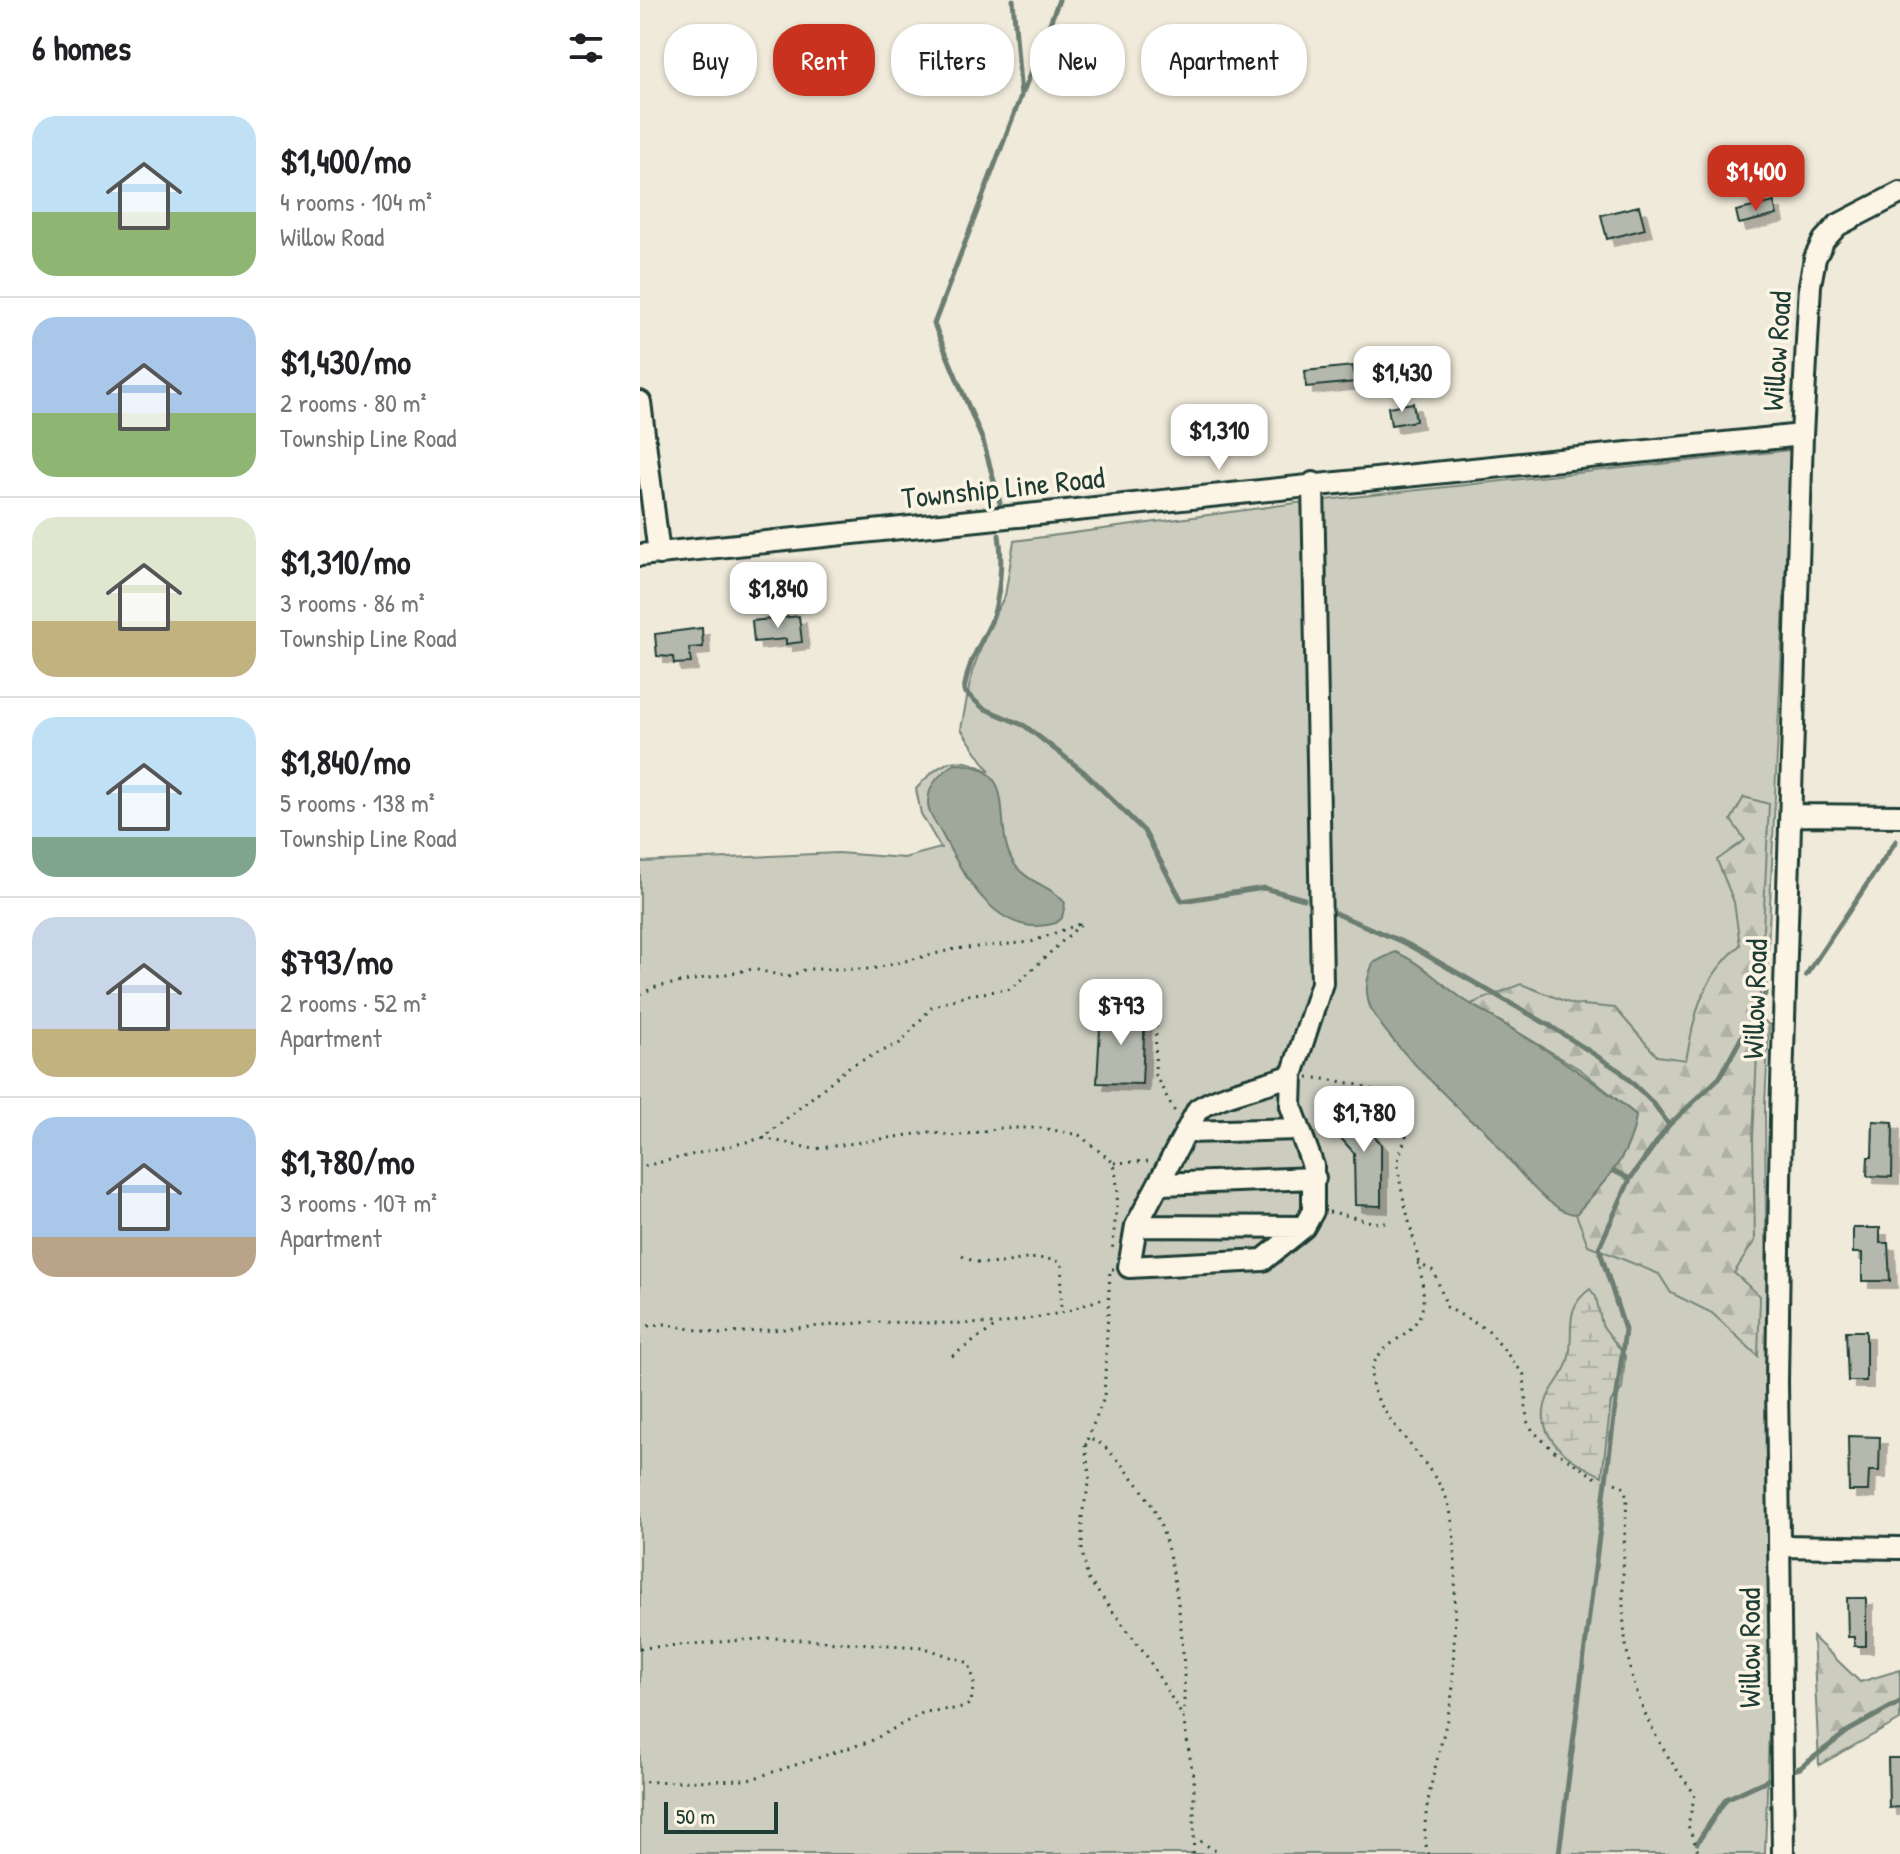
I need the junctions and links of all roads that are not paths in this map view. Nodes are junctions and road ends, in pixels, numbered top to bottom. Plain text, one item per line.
1 (1900, 193) edge
2 (640, 402) edge
3 (1802, 435) junction
4 (1313, 483) junction
5 (650, 554) edge
6 (1792, 815) junction
7 (1900, 816) edge
8 (1292, 1075) junction
9 (1299, 1129) junction
10 (1188, 1132) junction
11 (1315, 1178) junction
12 (1161, 1184) junction
13 (1308, 1219) junction
14 (1136, 1226) junction
15 (1779, 1546) junction
16 (1900, 1548) edge
17 (1783, 1854) edge

1 - 3 street, Willow Road
2 - 5 street
3 - 4 street, Township Line Road
3 - 6 street, Willow Road
4 - 5 street, Township Line Road
4 - 8 street
6 - 7 street
6 - 15 street, Willow Road
8 - 9 street
8 - 10 street
9 - 10 street
9 - 11 street
10 - 12 street
11 - 12 street
11 - 13 street
12 - 14 street
13 - 14 street
13 - 14 street
15 - 16 street
15 - 17 street, Willow Road

